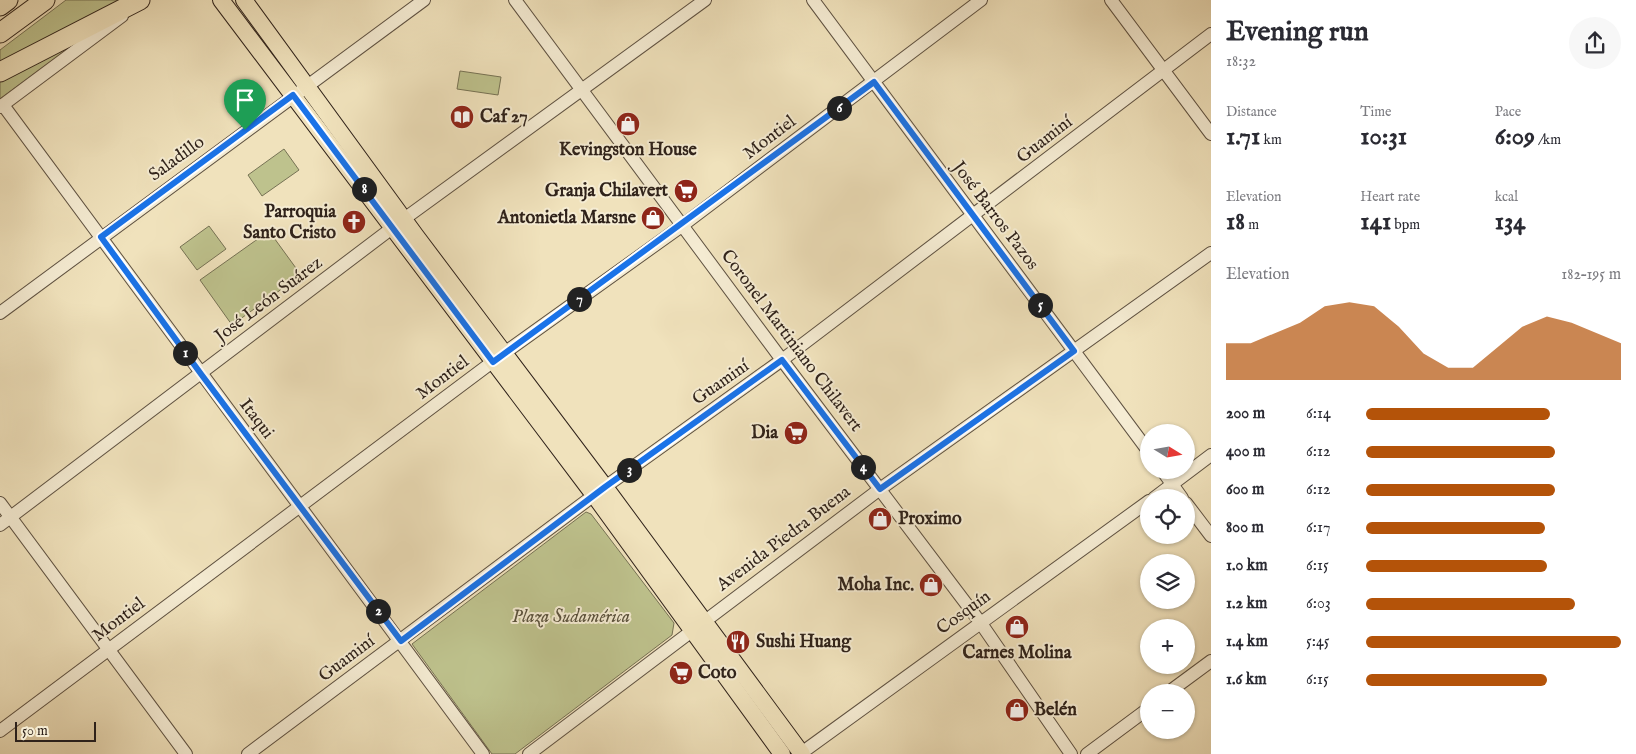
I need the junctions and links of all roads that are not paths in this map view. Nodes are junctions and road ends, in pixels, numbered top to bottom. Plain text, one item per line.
1 (8, 0) edge
2 (44, 0) edge
3 (141, 0) edge
4 (221, 0) edge
5 (244, 0) edge
6 (424, 0) edge
7 (515, 0) edge
8 (705, 0) edge
9 (813, 0) edge
10 (981, 0) edge
11 (1111, 0) edge
12 (0, 6) edge
13 (0, 33) edge
14 (1211, 34) edge
15 (1164, 70) junction
16 (0, 72) edge
17 (874, 82) junction
18 (307, 84) junction
19 (583, 91) junction
20 (293, 95) junction
21 (1, 106) edge
22 (1211, 134) edge
23 (973, 217) junction
24 (399, 224) junction
25 (682, 225) junction
26 (101, 237) junction
27 (1211, 253) edge
28 (0, 313) edge
29 (1074, 351) junction
30 (498, 358) junction
31 (782, 360) junction
32 (201, 374) junction
33 (1140, 440) edge
34 (1211, 455) edge
35 (1168, 479) edge
36 (1172, 484) junction
37 (880, 489) junction
38 (1166, 489) edge
39 (1176, 489) edge
40 (600, 491) junction
41 (0, 503) edge
42 (300, 507) junction
43 (1140, 507) edge
44 (1195, 515) edge
45 (5, 521) edge
46 (1211, 536) edge
47 (980, 622) junction
48 (699, 626) junction
49 (401, 641) junction
50 (109, 649) junction
51 (1211, 661) edge
52 (1180, 684) edge
53 (1140, 715) edge
54 (0, 731) edge
55 (186, 754) edge
56 (248, 754) edge
57 (483, 754) edge
58 (529, 754) edge
59 (782, 754) edge
60 (801, 754) edge
61 (1071, 754) edge
62 (1087, 754) edge

1 - 12 highway
2 - 13 highway
3 - 16 highway
3 - 21 street
4 - 20 main road
5 - 18 main road
6 - 18 street, Saladillo
7 - 19 street, Coronel Martiniano Chilavert
8 - 19 street, José León Suárez
9 - 17 street, José Barros Pazos
10 - 17 street, Montiel
11 - 15 street
14 - 15 street, Guaminí
15 - 22 street
15 - 23 street, Guaminí
17 - 23 street, José Barros Pazos
17 - 25 street, Montiel
18 - 20 street, Saladillo
18 - 24 main road
19 - 24 street, José León Suárez
19 - 25 street, Coronel Martiniano Chilavert
20 - 24 main road
20 - 26 street, Saladillo
21 - 26 street, Itaqui
23 - 29 street, José Barros Pazos
23 - 31 street, Guaminí
24 - 30 main road
24 - 32 street, José León Suárez
25 - 30 street, Montiel
25 - 31 street, Coronel Martiniano Chilavert
26 - 28 street, Saladillo
26 - 32 street, Itaqui
27 - 29 street, Avenida Piedra Buena
29 - 33 street, José Barros Pazos
29 - 37 street, Avenida Piedra Buena
30 - 40 main road
30 - 42 street, Montiel
31 - 37 street, Coronel Martiniano Chilavert
31 - 40 street, Guaminí
32 - 42 street, Itaqui
32 - 45 street, José León Suárez
34 - 36 street
35 - 36 street
36 - 38 street
36 - 39 street
37 - 47 street, Coronel Martiniano Chilavert
37 - 48 street, Avenida Piedra Buena
40 - 48 main road
40 - 49 street, Guaminí
41 - 45 street
42 - 49 street, Itaqui
42 - 50 street, Montiel
43 - 47 street, Cosquín
44 - 46 street
45 - 50 street
47 - 60 street, Cosquín
47 - 61 street, Coronel Martiniano Chilavert
48 - 58 street, Avenida Piedra Buena
48 - 59 main road
48 - 60 main road
49 - 56 street, Guaminí
49 - 57 street, Itaqui
50 - 54 street, Montiel
50 - 55 street
51 - 52 street
53 - 62 street

